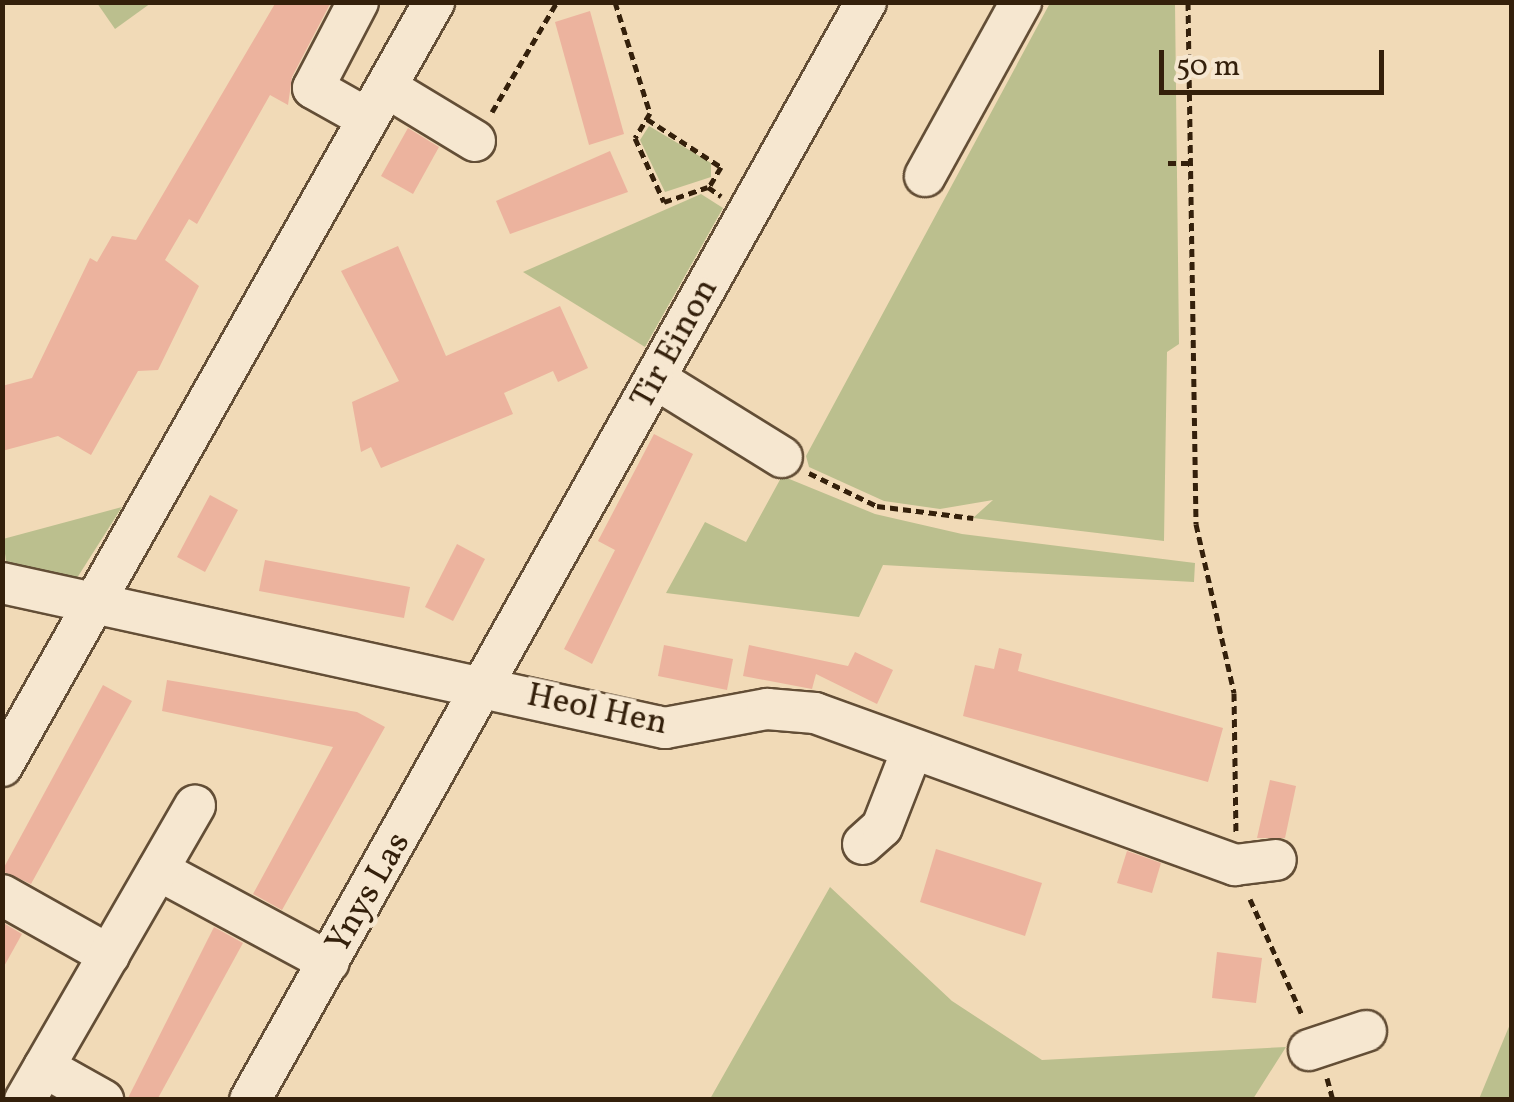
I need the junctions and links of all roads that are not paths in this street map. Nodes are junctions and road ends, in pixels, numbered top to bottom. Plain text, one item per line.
1 (358, 2) edge
2 (434, 2) edge
3 (866, 2) edge
4 (1021, 2) edge
5 (377, 103) junction
6 (474, 142) road end
7 (925, 176) dead end
8 (656, 379) junction
9 (782, 457) road end
10 (2, 583) edge
11 (90, 606) junction
12 (487, 686) junction
13 (912, 750) junction
14 (2, 766) edge
15 (194, 806) dead end
16 (862, 844) dead end
17 (1276, 860) dead end
18 (158, 870) junction
19 (2, 894) edge
20 (109, 955) junction
21 (330, 962) junction
22 (1366, 1032) dead end
23 (1312, 1049) road end
24 (34, 1083) edge
25 (103, 1100) edge
26 (250, 1100) edge

1 - 5 street
2 - 5 street
3 - 8 street, Tir Einon
4 - 7 street
5 - 6 street
5 - 11 street
8 - 9 street
8 - 12 street, Tir Einon
10 - 11 street, Heol Hen
11 - 12 street, Heol Hen
11 - 14 street
12 - 13 street, Heol Hen
12 - 21 street, Ynys Las
13 - 16 street
13 - 17 street, Heol Hen
15 - 18 street
18 - 20 street
18 - 21 street
19 - 20 street
20 - 24 street
21 - 26 street, Ynys Las
22 - 23 street
24 - 25 street

